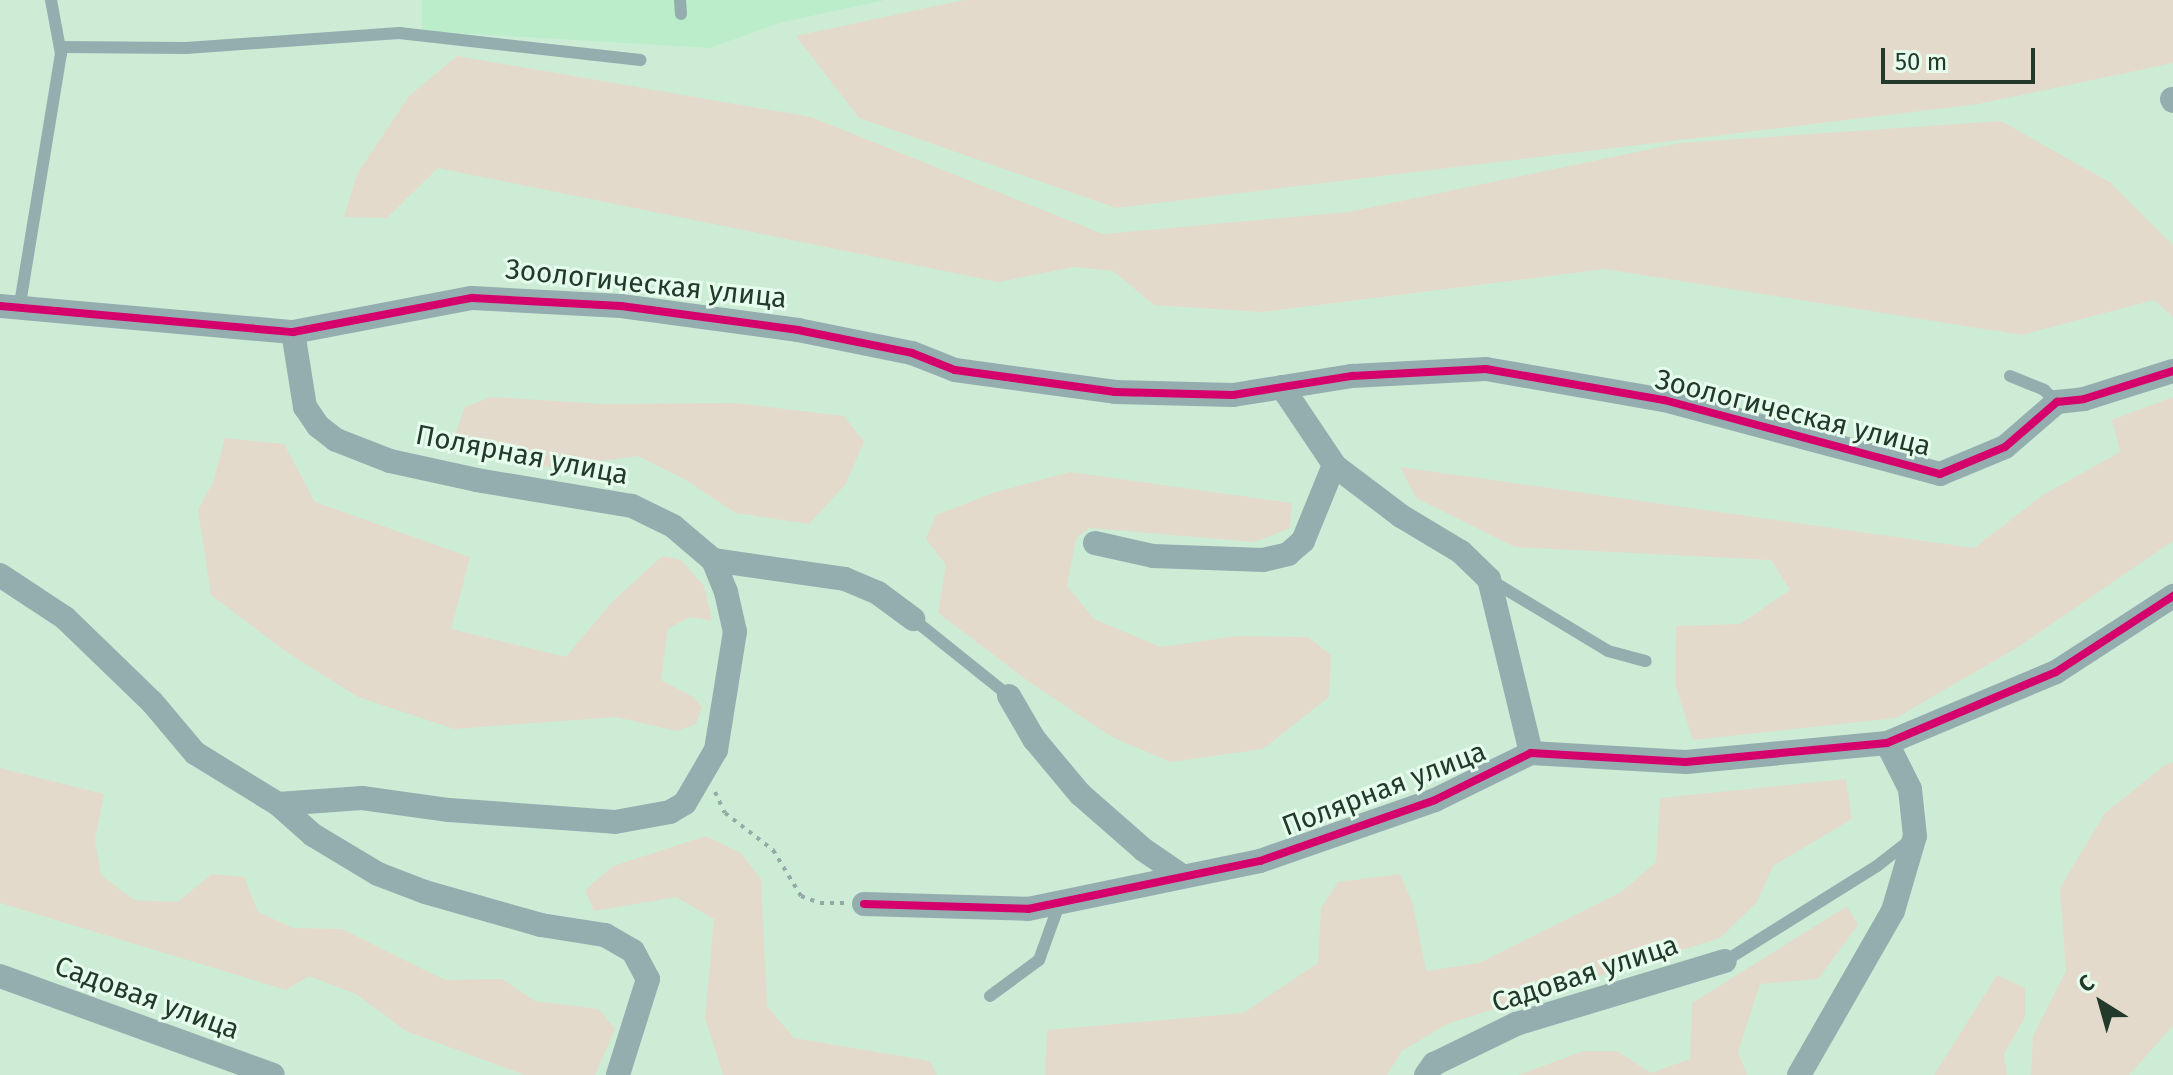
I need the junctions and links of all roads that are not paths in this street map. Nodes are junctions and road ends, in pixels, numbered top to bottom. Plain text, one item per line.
1 (51, 0) edge
2 (680, 0) edge
3 (681, 14) dead end
4 (60, 47) junction
5 (640, 60) dead end
6 (9, 308) edge
7 (293, 332) junction
8 (2173, 371) edge
9 (2010, 376) dead end
10 (1282, 387) junction
11 (2057, 402) junction
12 (1334, 465) junction
13 (1095, 543) dead end
14 (713, 560) junction
15 (0, 575) edge
16 (1489, 579) junction
17 (2173, 596) edge
18 (913, 619) joint
19 (1646, 661) dead end
20 (1009, 696) joint
21 (1887, 743) junction
22 (1531, 753) junction
23 (278, 804) junction
24 (1915, 836) junction
25 (1182, 876) junction
26 (1060, 902) junction
27 (864, 904) road end
28 (1725, 961) joint
29 (0, 976) edge
30 (990, 996) dead end
31 (273, 1075) edge
32 (618, 1075) edge
33 (1426, 1075) edge
34 (1799, 1075) edge

1 - 4 lane
2 - 3 lane
4 - 5 lane
4 - 6 lane
6 - 7 street, Зоологическая улица
7 - 10 street, Зоологическая улица
7 - 14 street, Полярная улица
8 - 11 street
9 - 11 lane
10 - 11 street, Зоологическая улица
10 - 12 street
12 - 13 street
12 - 16 street
14 - 18 street
14 - 23 street, Полярная улица
15 - 23 street
16 - 19 lane
16 - 22 street
17 - 21 street, Полярная улица
18 - 20 lane
20 - 25 street
21 - 22 street, Полярная улица
21 - 24 street
22 - 25 street, Полярная улица
23 - 32 street
24 - 28 lane
24 - 34 street
25 - 26 street, Полярная улица
26 - 27 street, Полярная улица
26 - 30 lane
28 - 33 street, Садовая улица
29 - 31 street, Садовая улица

